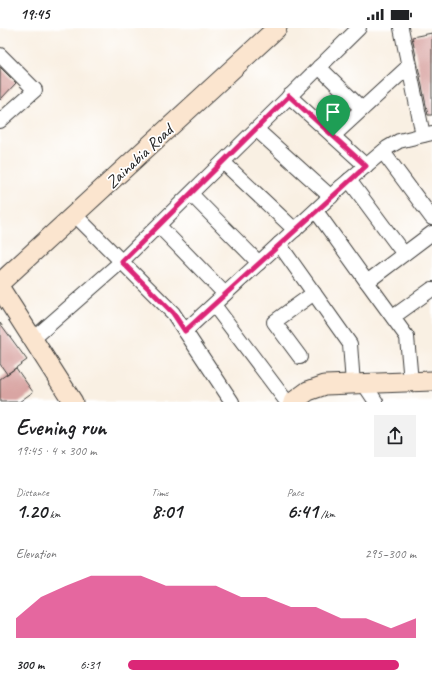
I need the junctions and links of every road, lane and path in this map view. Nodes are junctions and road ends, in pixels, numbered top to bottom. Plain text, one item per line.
1 (277, 28) edge
2 (359, 28) edge
3 (401, 28) edge
4 (0, 55) edge
5 (409, 66) junction
6 (319, 67) junction
7 (289, 96) junction
8 (362, 109) junction
9 (0, 121) edge
10 (256, 130) junction
11 (430, 134) edge
12 (333, 136) junction
13 (383, 152) junction
14 (223, 162) junction
15 (366, 166) junction
16 (349, 180) junction
17 (191, 194) junction
18 (331, 196) junction
19 (316, 211) junction
20 (74, 215) junction
21 (432, 218) edge
22 (159, 226) junction
23 (295, 230) junction
24 (432, 233) edge
25 (279, 244) junction
26 (404, 254) junction
27 (122, 262) junction
28 (259, 263) junction
29 (367, 282) junction
30 (0, 283) edge
31 (0, 288) edge
32 (431, 291) edge
33 (314, 293) junction
34 (225, 294) junction
35 (214, 305) junction
36 (393, 317) junction
37 (185, 331) junction
38 (33, 339) junction
39 (300, 357) dead end
40 (432, 381) edge
41 (411, 382) junction
42 (359, 384) junction
43 (67, 399) edge
44 (303, 399) edge
45 (232, 402) edge
46 (287, 402) edge
47 (376, 402) edge

1 - 20 street, Zainabia Road
2 - 6 street
3 - 5 street
4 - 9 street
5 - 8 street
5 - 11 street
6 - 7 street
6 - 8 street
7 - 10 street
7 - 12 street
8 - 12 street
10 - 14 street
10 - 18 street
11 - 13 street
12 - 15 street
13 - 15 street
13 - 21 street
14 - 17 street
14 - 23 street
15 - 16 street
16 - 18 street
16 - 26 street
17 - 22 street
17 - 28 street
18 - 19 street
19 - 23 street
19 - 29 street
20 - 27 street
20 - 30 street, Zainabia Road
22 - 27 street
22 - 34 street
23 - 25 street
24 - 26 street
25 - 28 street
25 - 33 street
26 - 29 street
27 - 37 street
27 - 38 street
28 - 34 street
29 - 36 street
31 - 38 street
32 - 36 street
33 - 39 street
33 - 42 street
34 - 35 street
35 - 37 street
35 - 46 street
36 - 41 street
37 - 45 street
38 - 43 street
40 - 41 street
41 - 42 street
42 - 44 street
42 - 47 street

